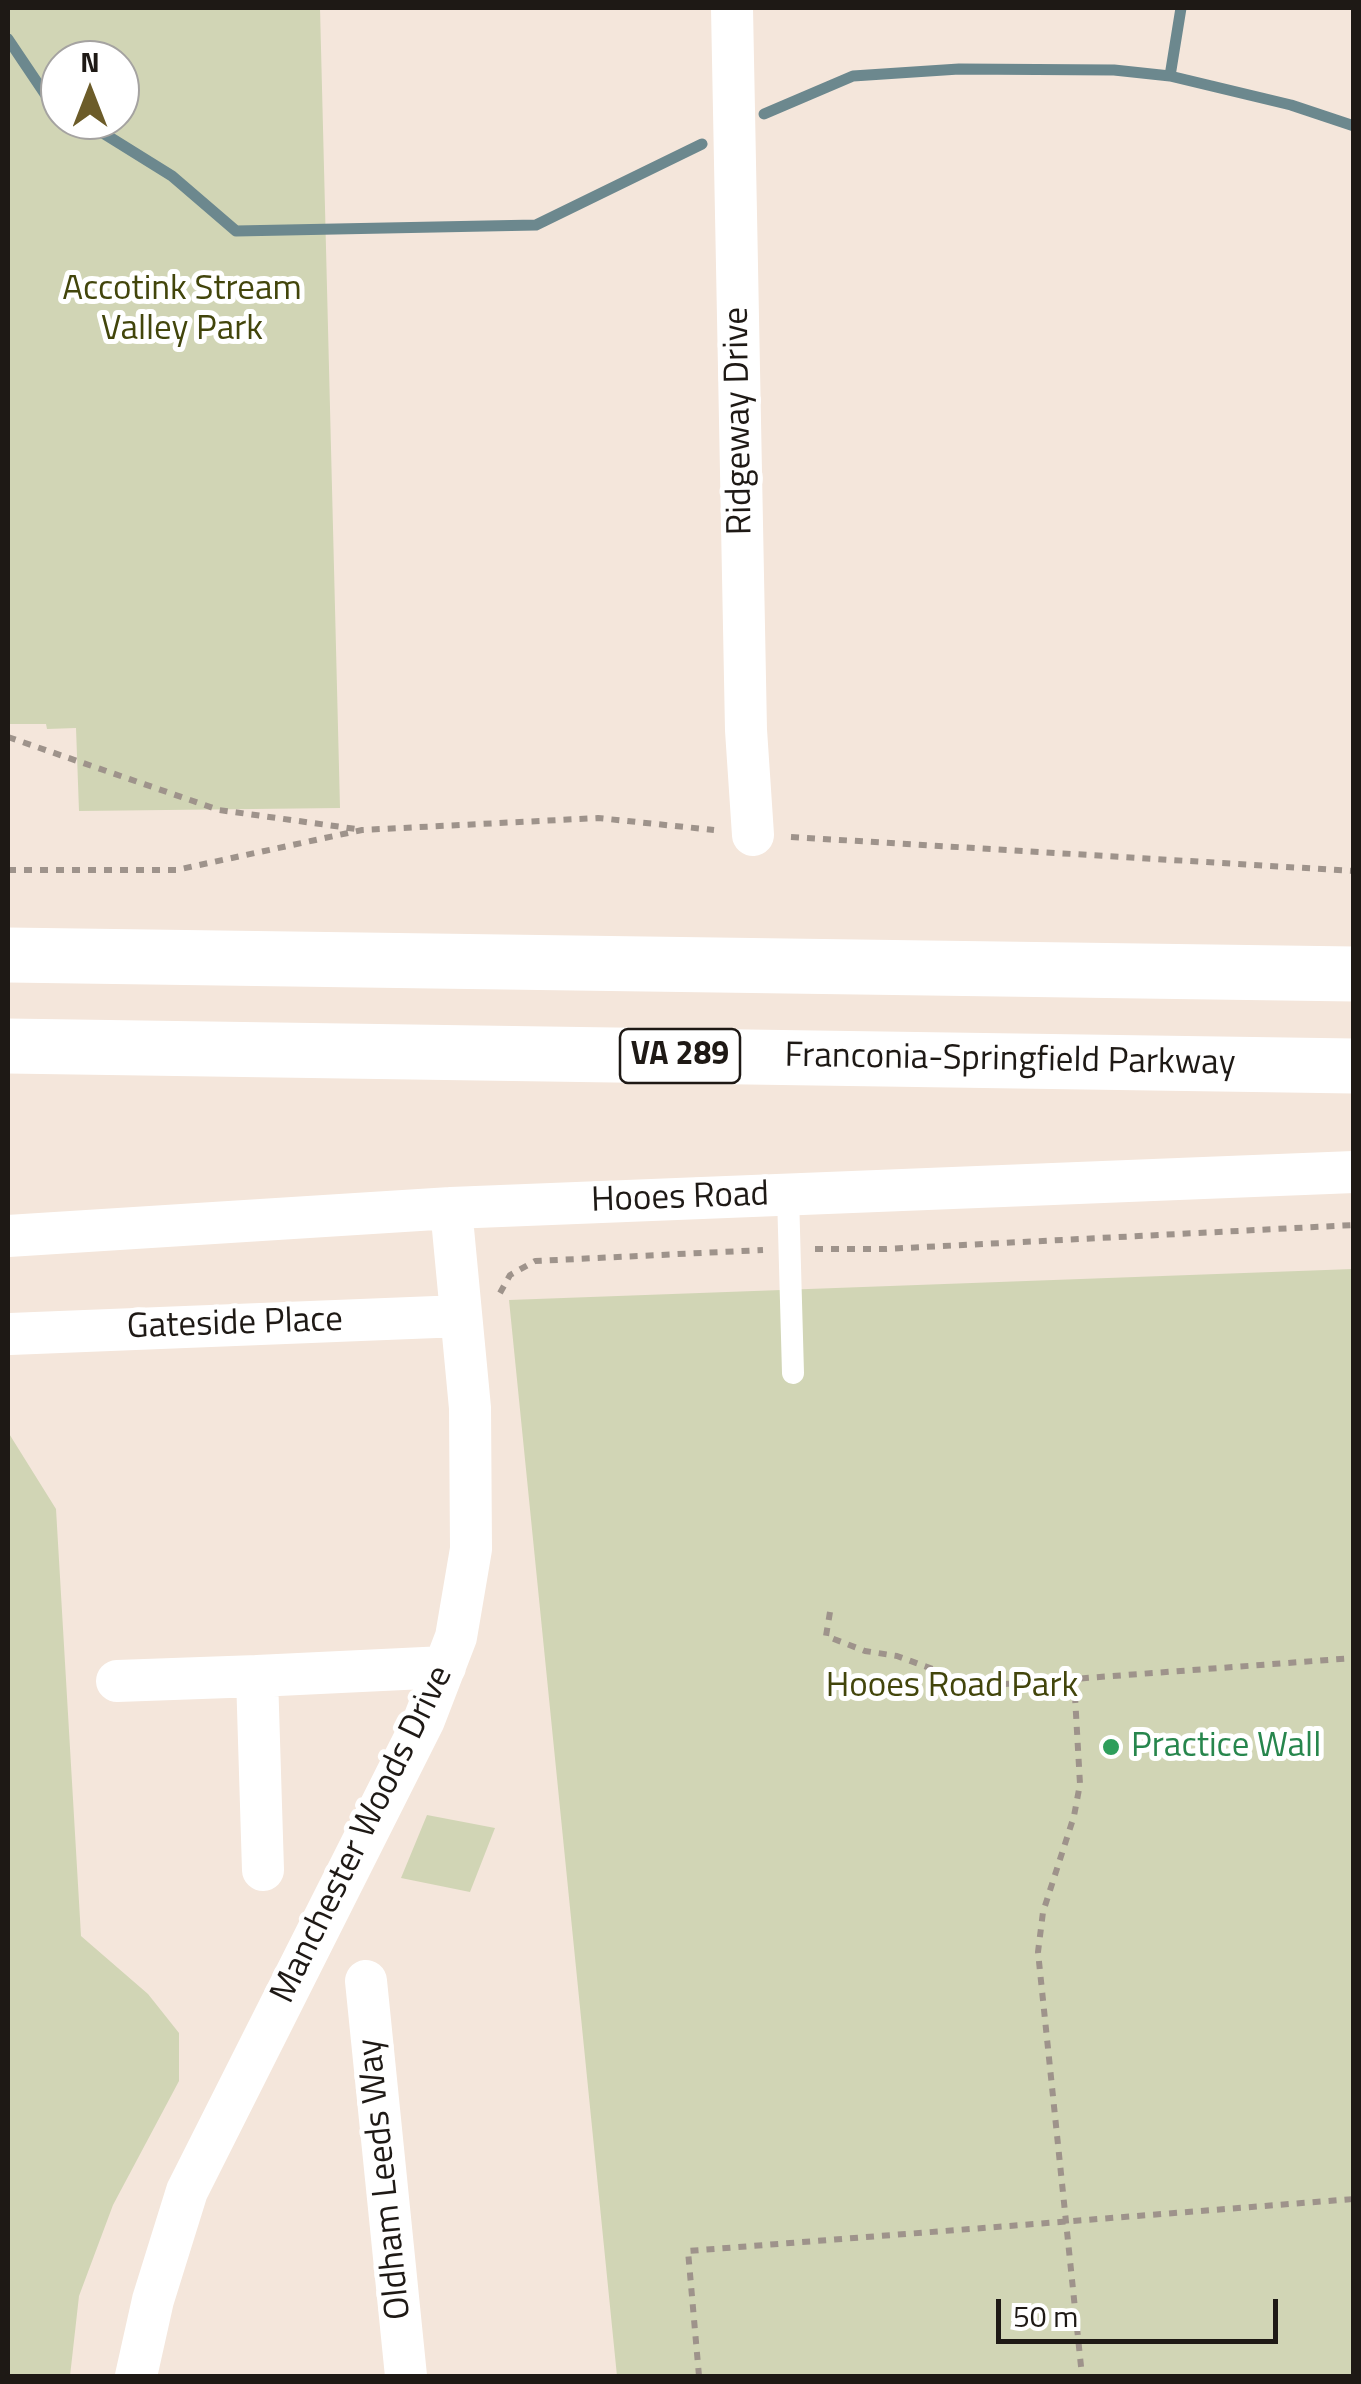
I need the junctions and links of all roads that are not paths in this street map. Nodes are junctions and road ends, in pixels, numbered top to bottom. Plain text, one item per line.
1 (732, 8) edge
2 (753, 834) road end
3 (8, 955) edge
4 (1354, 974) edge
5 (8, 1046) edge
6 (1354, 1066) edge
7 (1354, 1172) edge
8 (788, 1195) junction
9 (451, 1208) junction
10 (8, 1236) edge
11 (480, 1312) junction
12 (10, 1334) edge
13 (793, 1373) dead end
14 (445, 1667) junction
15 (257, 1676) junction
16 (116, 1681) dead end
17 (262, 1870) dead end
18 (366, 1981) dead end
19 (136, 2376) edge
20 (406, 2376) edge

1 - 2 street, Ridgeway Drive
3 - 4 main road
5 - 6 main road, Franconia-Springfield Parkway / VA 289
7 - 8 street, Hooes Road
8 - 9 street, Hooes Road
8 - 13 lane
9 - 10 street, Hooes Road
9 - 11 street, Manchester Woods Drive
11 - 12 street, Gateside Place
11 - 14 street, Manchester Woods Drive
14 - 15 street
14 - 19 street, Manchester Woods Drive
15 - 16 street
15 - 17 street
18 - 20 street, Oldham Leeds Way

